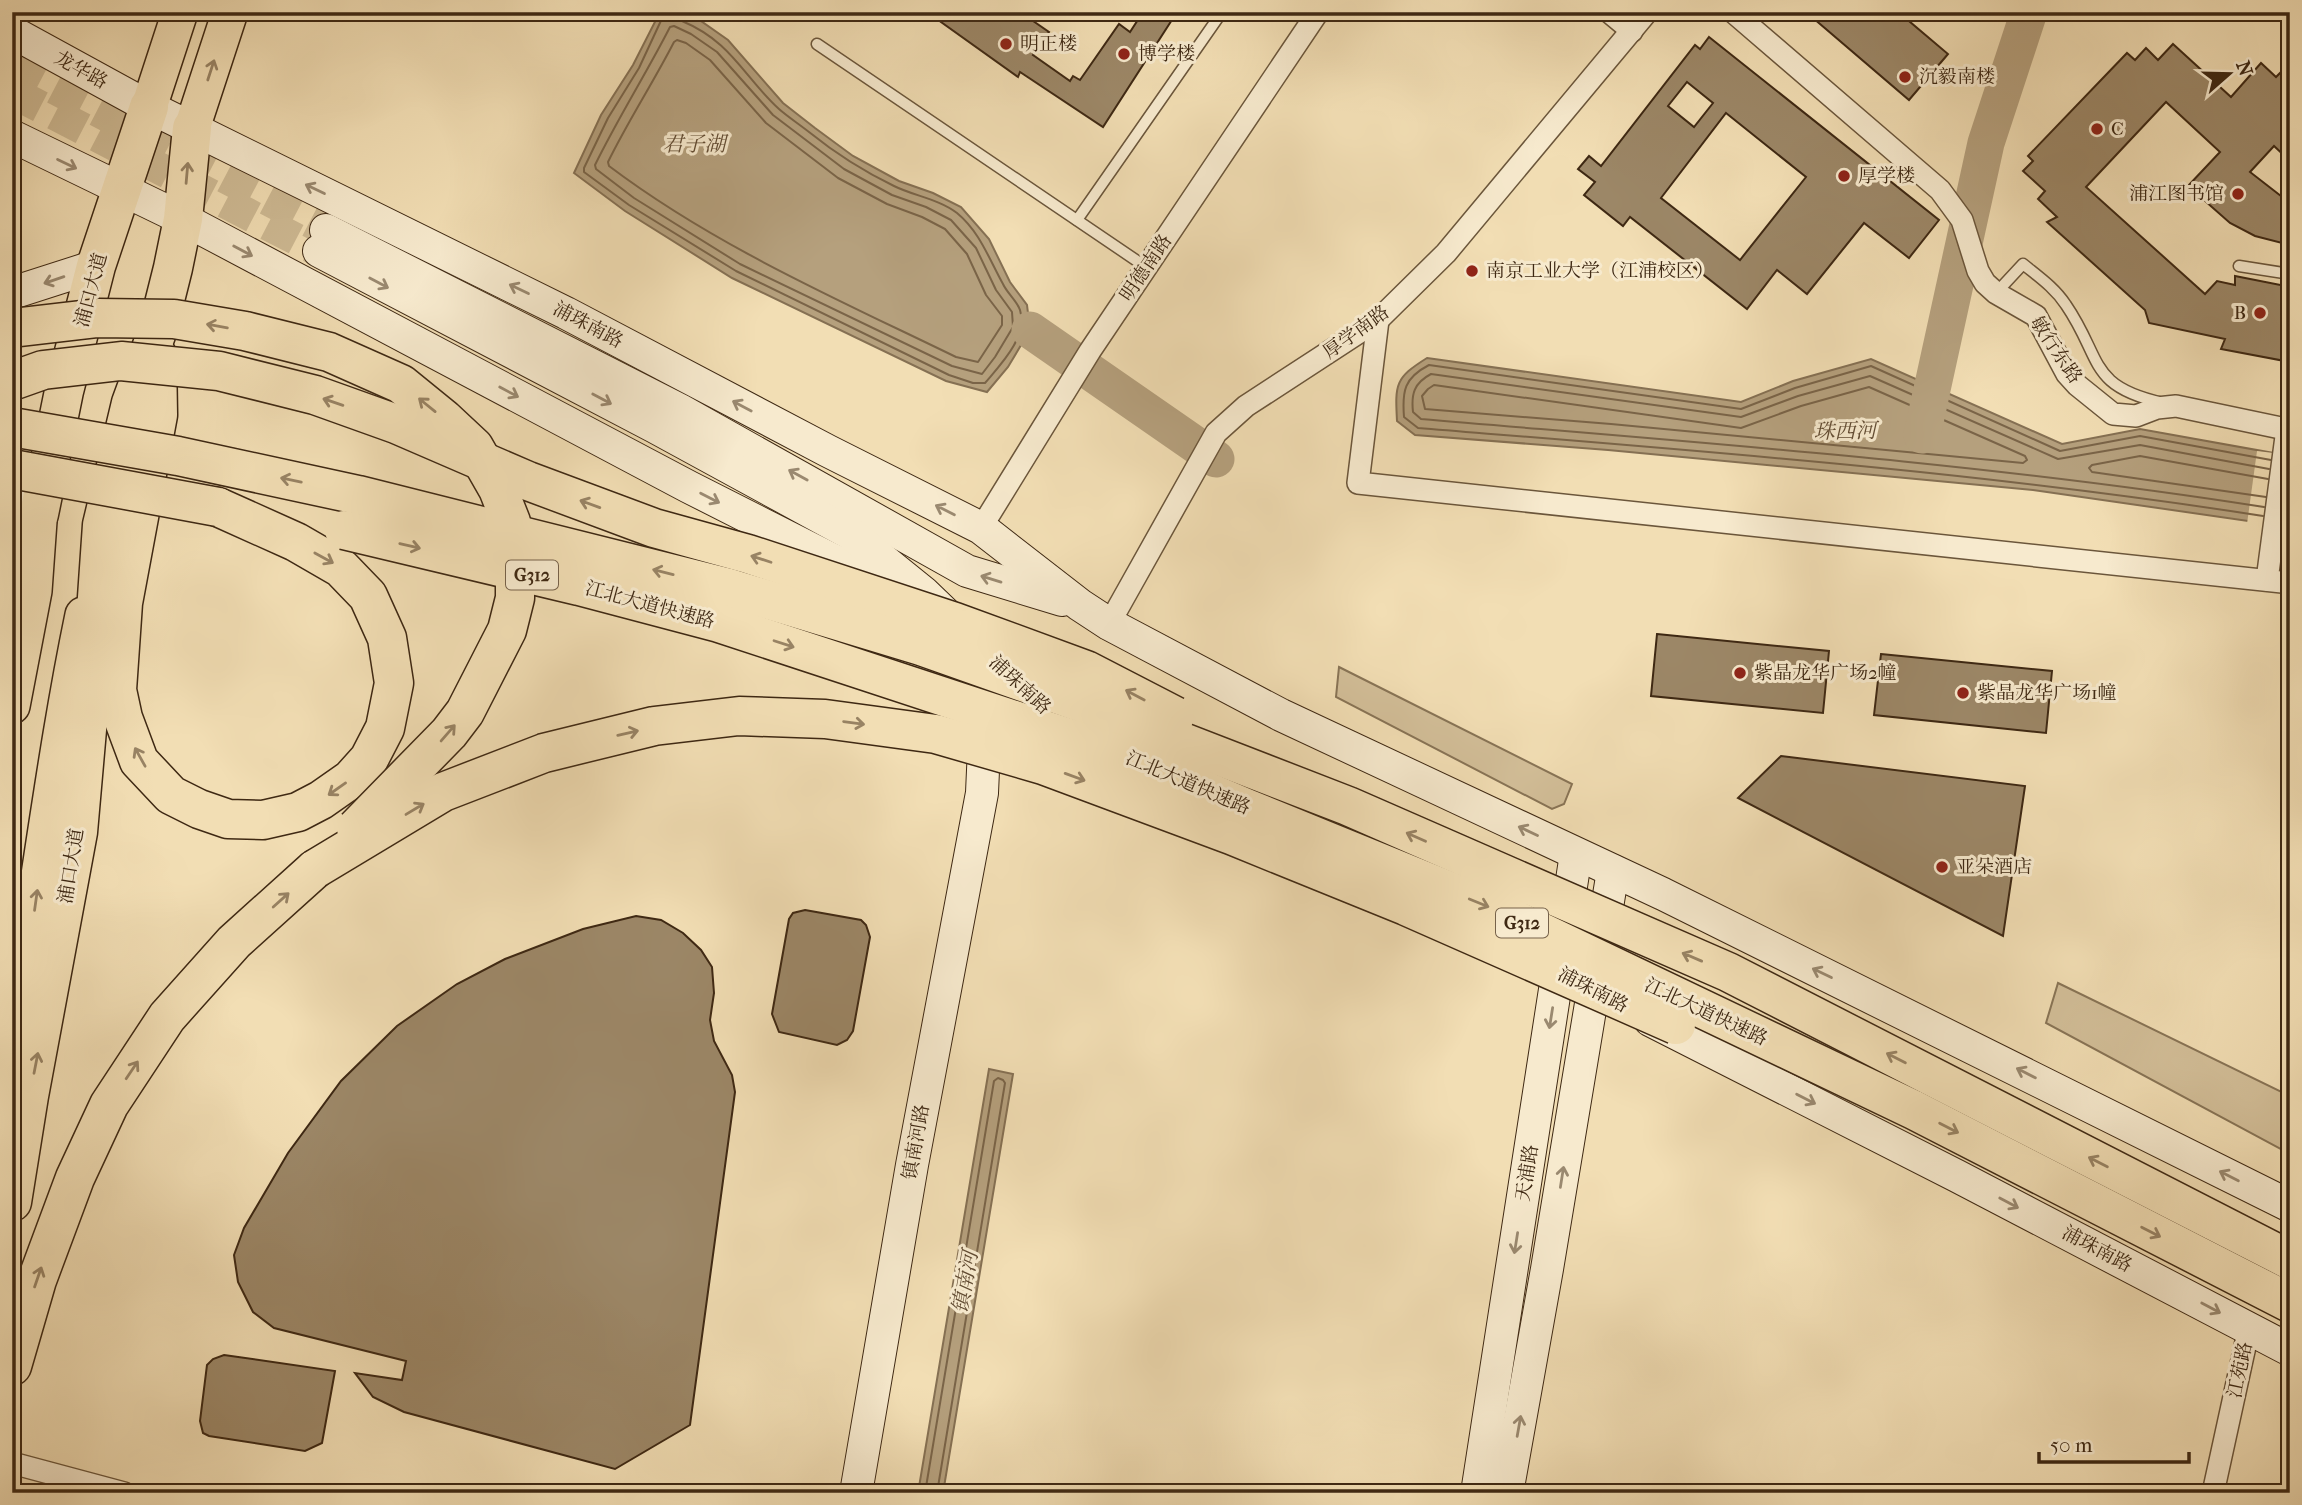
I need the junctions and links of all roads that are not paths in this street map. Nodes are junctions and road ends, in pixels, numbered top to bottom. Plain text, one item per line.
1 (180, 12) edge
2 (230, 12) edge
3 (1222, 12) edge
4 (1318, 12) edge
5 (1609, 12) edge
6 (1647, 12) edge
7 (1732, 12) edge
8 (1632, 31) junction
9 (12, 32) edge
10 (817, 44) dead end
11 (149, 107) junction
12 (192, 128) junction
13 (12, 136) edge
14 (122, 190) junction
15 (183, 219) junction
16 (1077, 220) junction
17 (96, 266) junction
18 (1146, 267) junction
19 (2239, 267) dead end
20 (2290, 274) edge
21 (12, 293) edge
22 (1996, 293) junction
23 (1378, 320) junction
24 (12, 328) edge
25 (12, 381) edge
26 (2176, 406) junction
27 (12, 427) edge
28 (2288, 430) edge
29 (12, 469) edge
30 (31, 503) edge
31 (218, 507) junction
32 (120, 524) junction
33 (981, 528) junction
34 (12, 574) edge
35 (2267, 580) junction
36 (2290, 583) edge
37 (924, 593) junction
38 (1080, 606) junction
39 (1109, 624) junction
40 (988, 656) junction
41 (12, 706) edge
42 (1045, 712) junction
43 (982, 793) junction
44 (1348, 806) junction
45 (1576, 854) junction
46 (315, 869) junction
47 (1613, 871) junction
48 (1558, 972) junction
49 (1593, 990) junction
50 (12, 1040) edge
51 (1914, 1110) junction
52 (12, 1202) edge
53 (2290, 1206) edge
54 (2290, 1260) edge
55 (2290, 1303) edge
56 (2249, 1328) junction
57 (2290, 1350) edge
58 (12, 1366) edge
59 (12, 1463) edge
60 (124, 1493) edge
61 (856, 1493) edge
62 (1477, 1493) edge
63 (1507, 1493) edge
64 (2213, 1493) edge

1 - 11 main road
12 -> 2 main road
3 - 16 lane
4 - 18 street, 明德南路
5 - 8 street
6 - 8 street, 厚学南路
7 - 22 street, 敏行东路
8 - 23 street, 厚学南路
9 - 11 street, 龙华路
10 - 16 lane
11 - 12 street, 龙华路
11 - 14 highway, 浦口大道
15 -> 12 highway
33 -> 12 street, 浦珠南路
13 -> 14 street
14 - 15 street, 浦珠南路
14 - 17 highway, 浦口大道
15 - 32 highway
15 -> 37 street, 浦珠南路
16 - 18 lane
17 -> 21 street
17 - 30 highway, 浦口大道
18 - 33 street, 明德南路
19 - 20 lane
22 - 26 street, 敏行东路
22 - 26 lane
23 - 35 street
23 - 39 street, 厚学南路
46 -> 24 highway, bridge
44 -> 25 highway, bridge
26 - 28 street, 敏行东路
44 -> 27 highway, 江北大道快速路 / G312, bridge
28 - 35 street
29 - 31 highway, 江北大道快速路 / G312, bridge
30 - 34 highway, 浦口大道
30 - 41 main road, 浦口大道
31 -> 32 highway
31 -> 51 highway, 江北大道快速路 / G312, bridge
50 -> 32 main road, 浦口大道
52 -> 32 highway, 浦口大道
33 - 38 street, 浦珠南路
35 - 36 street
38 -> 37 street, 浦珠南路
37 - 40 street, 浦珠南路
38 - 39 street, 浦珠南路
45 -> 39 street, 浦珠南路
40 - 42 street, 浦珠南路
40 - 43 street, 镇南河路
42 - 43 street
42 - 48 street, 浦珠南路
43 - 61 street, 镇南河路
54 -> 44 highway, 江北大道快速路 / G312, bridge
45 - 47 street, 浦珠南路
45 - 48 street, 天浦路
46 -> 51 highway, bridge
58 -> 46 highway
47 - 49 street
53 -> 47 street, 浦珠南路
48 - 49 street, 浦珠南路
48 -> 62 street, 天浦路
49 -> 56 street, 浦珠南路
63 -> 49 street
51 -> 55 highway, 江北大道快速路 / G312, bridge
56 - 57 street, 浦珠南路
56 - 64 street, 江苑路
59 - 60 street

